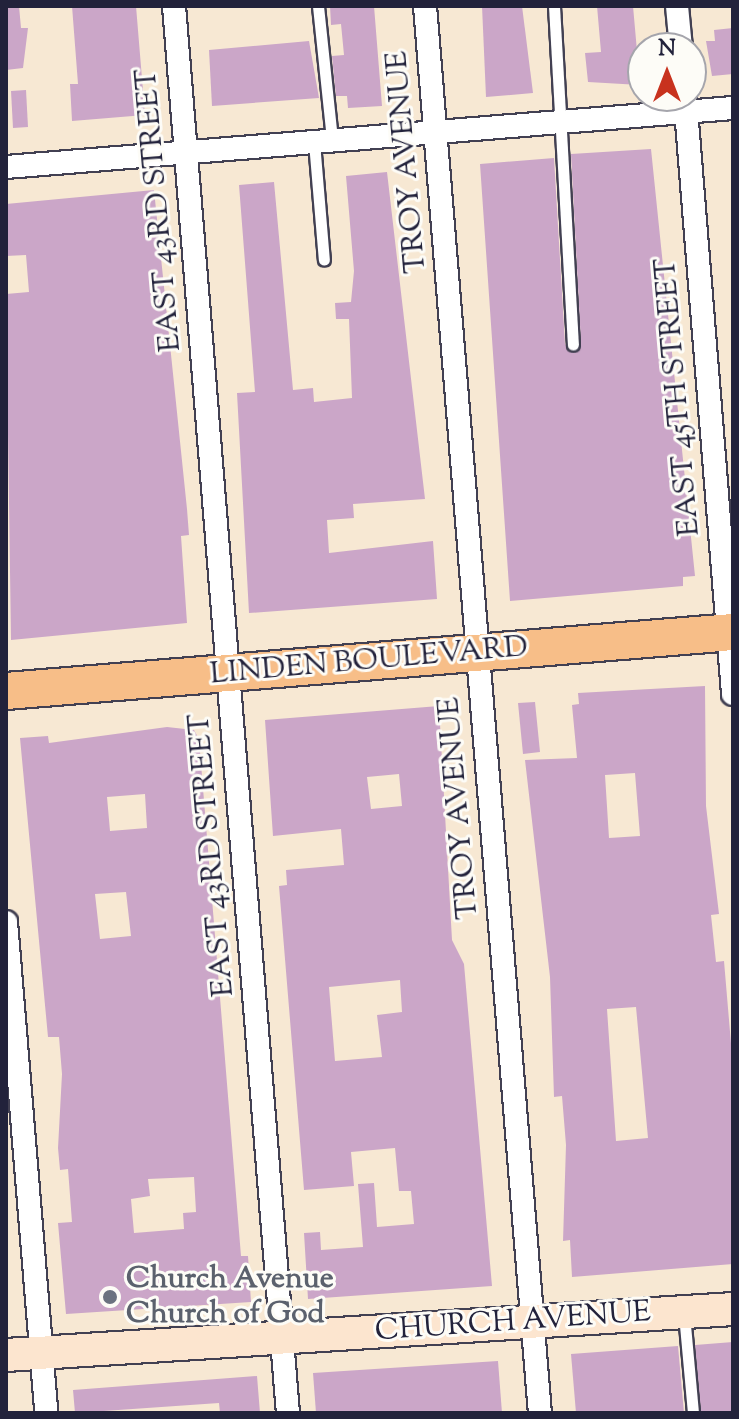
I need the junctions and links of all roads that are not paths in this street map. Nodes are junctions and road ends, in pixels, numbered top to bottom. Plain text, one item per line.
1 (174, 6) edge
2 (318, 6) edge
3 (425, 6) edge
4 (554, 6) edge
5 (677, 6) edge
6 (679, 32) edge
7 (707, 106) edge
8 (733, 108) edge
9 (631, 112) edge
10 (687, 112) edge
11 (562, 122) junction
12 (435, 132) junction
13 (323, 141) junction
14 (186, 153) junction
15 (6, 167) edge
16 (324, 260) dead end
17 (573, 344) dead end
18 (730, 632) edge
19 (478, 653) junction
20 (228, 673) junction
21 (6, 691) edge
22 (733, 694) edge
23 (6, 922) edge
24 (733, 1309) edge
25 (684, 1312) junction
26 (532, 1321) junction
27 (282, 1338) junction
28 (41, 1353) junction
29 (6, 1355) edge
30 (46, 1413) edge
31 (288, 1413) edge
32 (540, 1413) edge
33 (693, 1413) edge

1 - 14 street, EAST 43RD STREET
2 - 13 lane
3 - 12 street, TROY AVENUE
4 - 11 lane
5 - 6 street
7 - 8 street
9 - 11 street
10 - 18 street, EAST 45TH STREET
11 - 12 street
11 - 17 lane
12 - 13 street
12 - 19 street, TROY AVENUE
13 - 14 street
13 - 16 lane
14 - 15 street
14 - 20 street, EAST 43RD STREET
18 - 19 highway, LINDEN BOULEVARD
18 - 22 street, EAST 45TH STREET
19 - 20 highway, LINDEN BOULEVARD
19 - 26 street, TROY AVENUE
20 - 21 highway, LINDEN BOULEVARD
20 - 27 street, EAST 43RD STREET
23 - 28 street
24 - 25 main road, CHURCH AVENUE
25 - 26 main road, CHURCH AVENUE
25 - 33 lane
26 - 27 main road, CHURCH AVENUE
26 - 32 street, TROY AVENUE
27 - 28 main road, CHURCH AVENUE
27 - 31 street, EAST 43RD STREET
28 - 29 main road, CHURCH AVENUE
28 - 30 street

